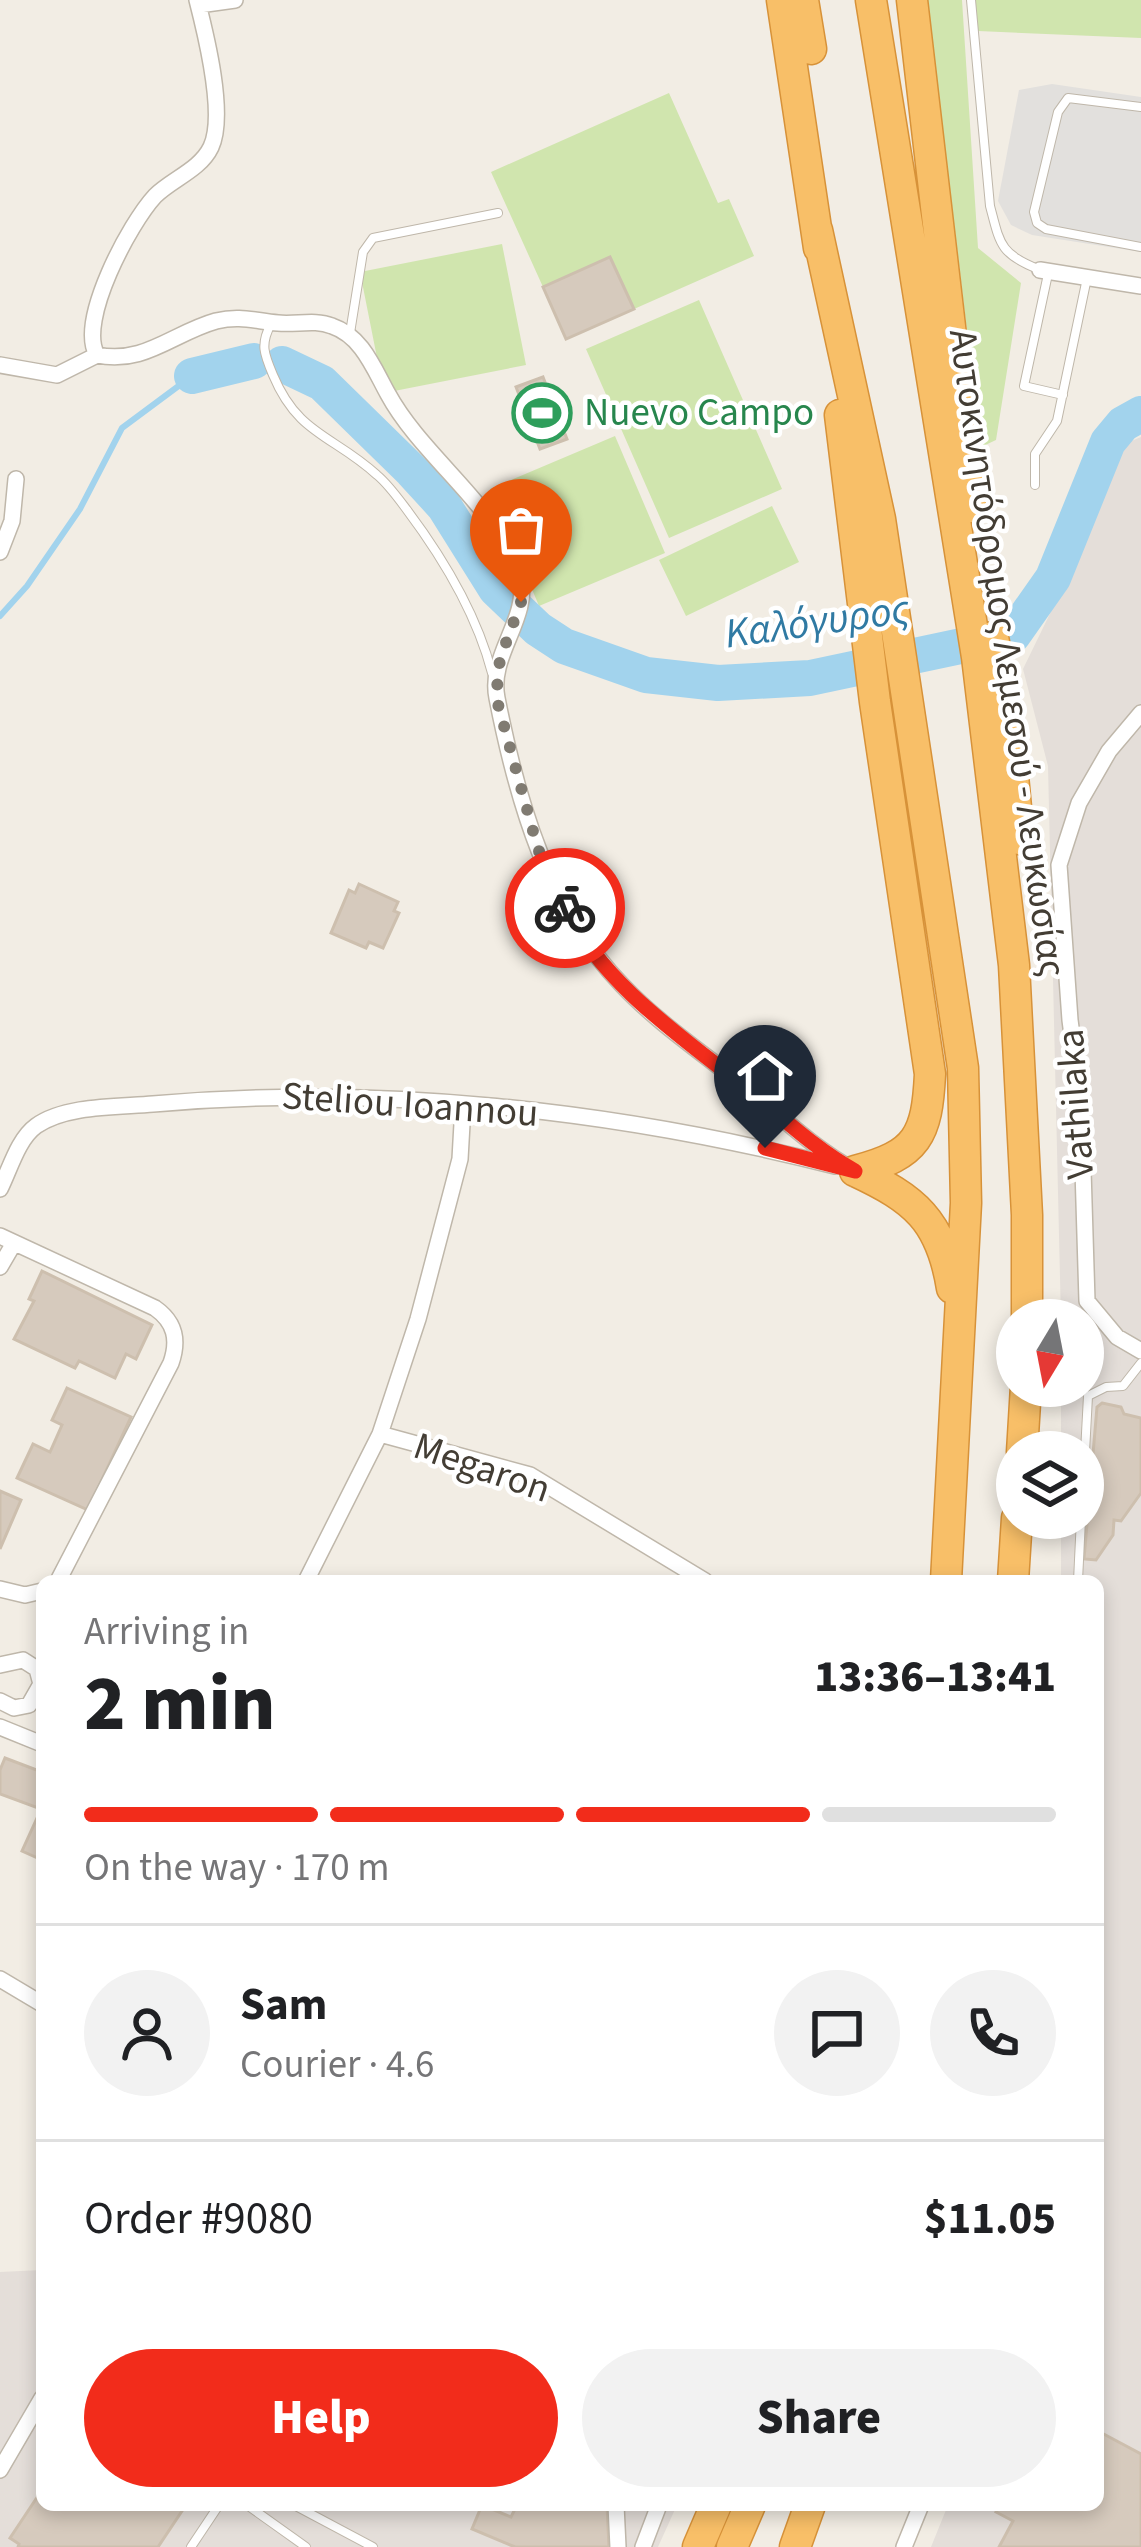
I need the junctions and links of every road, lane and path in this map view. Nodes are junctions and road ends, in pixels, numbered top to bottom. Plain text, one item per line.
1 (235, 0) edge
2 (782, 0) edge
3 (803, 0) edge
4 (872, 0) edge
5 (912, 0) edge
6 (971, 0) edge
7 (198, 3) edge
8 (1141, 107) edge
9 (498, 213) dead end
10 (817, 230) junction
11 (1141, 248) edge
12 (1044, 270) junction
13 (1088, 277) junction
14 (1141, 286) edge
15 (272, 322) junction
16 (349, 335) junction
17 (98, 355) junction
18 (0, 365) edge
19 (1063, 394) junction
20 (16, 479) dead end
21 (1035, 485) dead end
22 (961, 506) junction
23 (879, 515) junction
24 (0, 552) edge
25 (495, 684) junction
26 (1141, 712) edge
27 (463, 1106) junction
28 (855, 1171) junction
29 (0, 1189) edge
30 (7, 1239) edge
31 (0, 1267) edge
32 (1027, 1299) edge
33 (959, 1329) junction
34 (1141, 1351) edge
35 (1141, 1363) edge
36 (1086, 1431) edge
37 (380, 1434) junction
38 (1015, 1539) edge
39 (1081, 1539) edge
40 (61, 1575) edge
41 (309, 1575) edge
42 (695, 1575) edge
43 (946, 1575) edge
44 (1012, 1575) edge
45 (1078, 1575) edge
46 (0, 1589) edge
47 (36, 1592) edge
48 (0, 1666) edge
49 (36, 1667) edge
50 (36, 1701) edge
51 (2, 1707) edge
52 (0, 1727) edge
53 (36, 1742) edge
54 (0, 1978) edge
55 (36, 2000) edge
56 (36, 2408) edge
57 (0, 2470) edge
58 (215, 2511) edge
59 (255, 2511) edge
60 (305, 2511) edge
61 (616, 2511) edge
62 (657, 2511) edge
63 (713, 2511) edge
64 (747, 2511) edge
65 (808, 2511) edge
66 (919, 2511) edge
67 (796, 2544) edge
68 (191, 2547) edge
69 (306, 2547) edge
70 (373, 2547) edge
71 (618, 2547) edge
72 (643, 2547) edge
73 (698, 2547) edge
74 (732, 2547) edge
75 (904, 2547) edge

1 - 7 street
2 - 10 highway
3 - 23 highway
4 - 22 highway, Αυτοκινητόδρομος Λεμεσού - Λευκωσίας
5 - 22 highway
6 - 12 lane
7 - 17 street
8 - 11 lane
9 - 16 lane
10 - 23 highway
10 - 28 highway
12 - 13 street
12 - 19 lane
13 - 14 street
13 - 19 lane
15 - 16 street
15 - 17 street
15 - 25 lane
16 - 25 street
17 - 18 street
19 - 21 lane
20 - 24 street
22 - 32 highway, Αυτοκινητόδρομος Λεμεσού - Λευκωσίας
23 - 33 highway
25 - 28 street
26 - 34 street, Vathilaka
27 - 28 street, Steliou Ioannou
27 - 29 street, Steliou Ioannou
27 - 37 street
28 - 33 highway
30 - 31 street
30 - 40 street
33 - 43 highway
35 - 36 lane
37 - 41 street
37 - 42 street, Megaron
38 - 44 highway
39 - 45 lane
46 - 47 street
48 - 49 street
50 - 51 street
52 - 53 street
54 - 55 street
56 - 57 street
58 - 68 lane
59 - 69 lane
60 - 70 lane
61 - 71 street
62 - 72 street
63 - 73 highway
64 - 74 highway
65 - 67 highway
66 - 75 street

